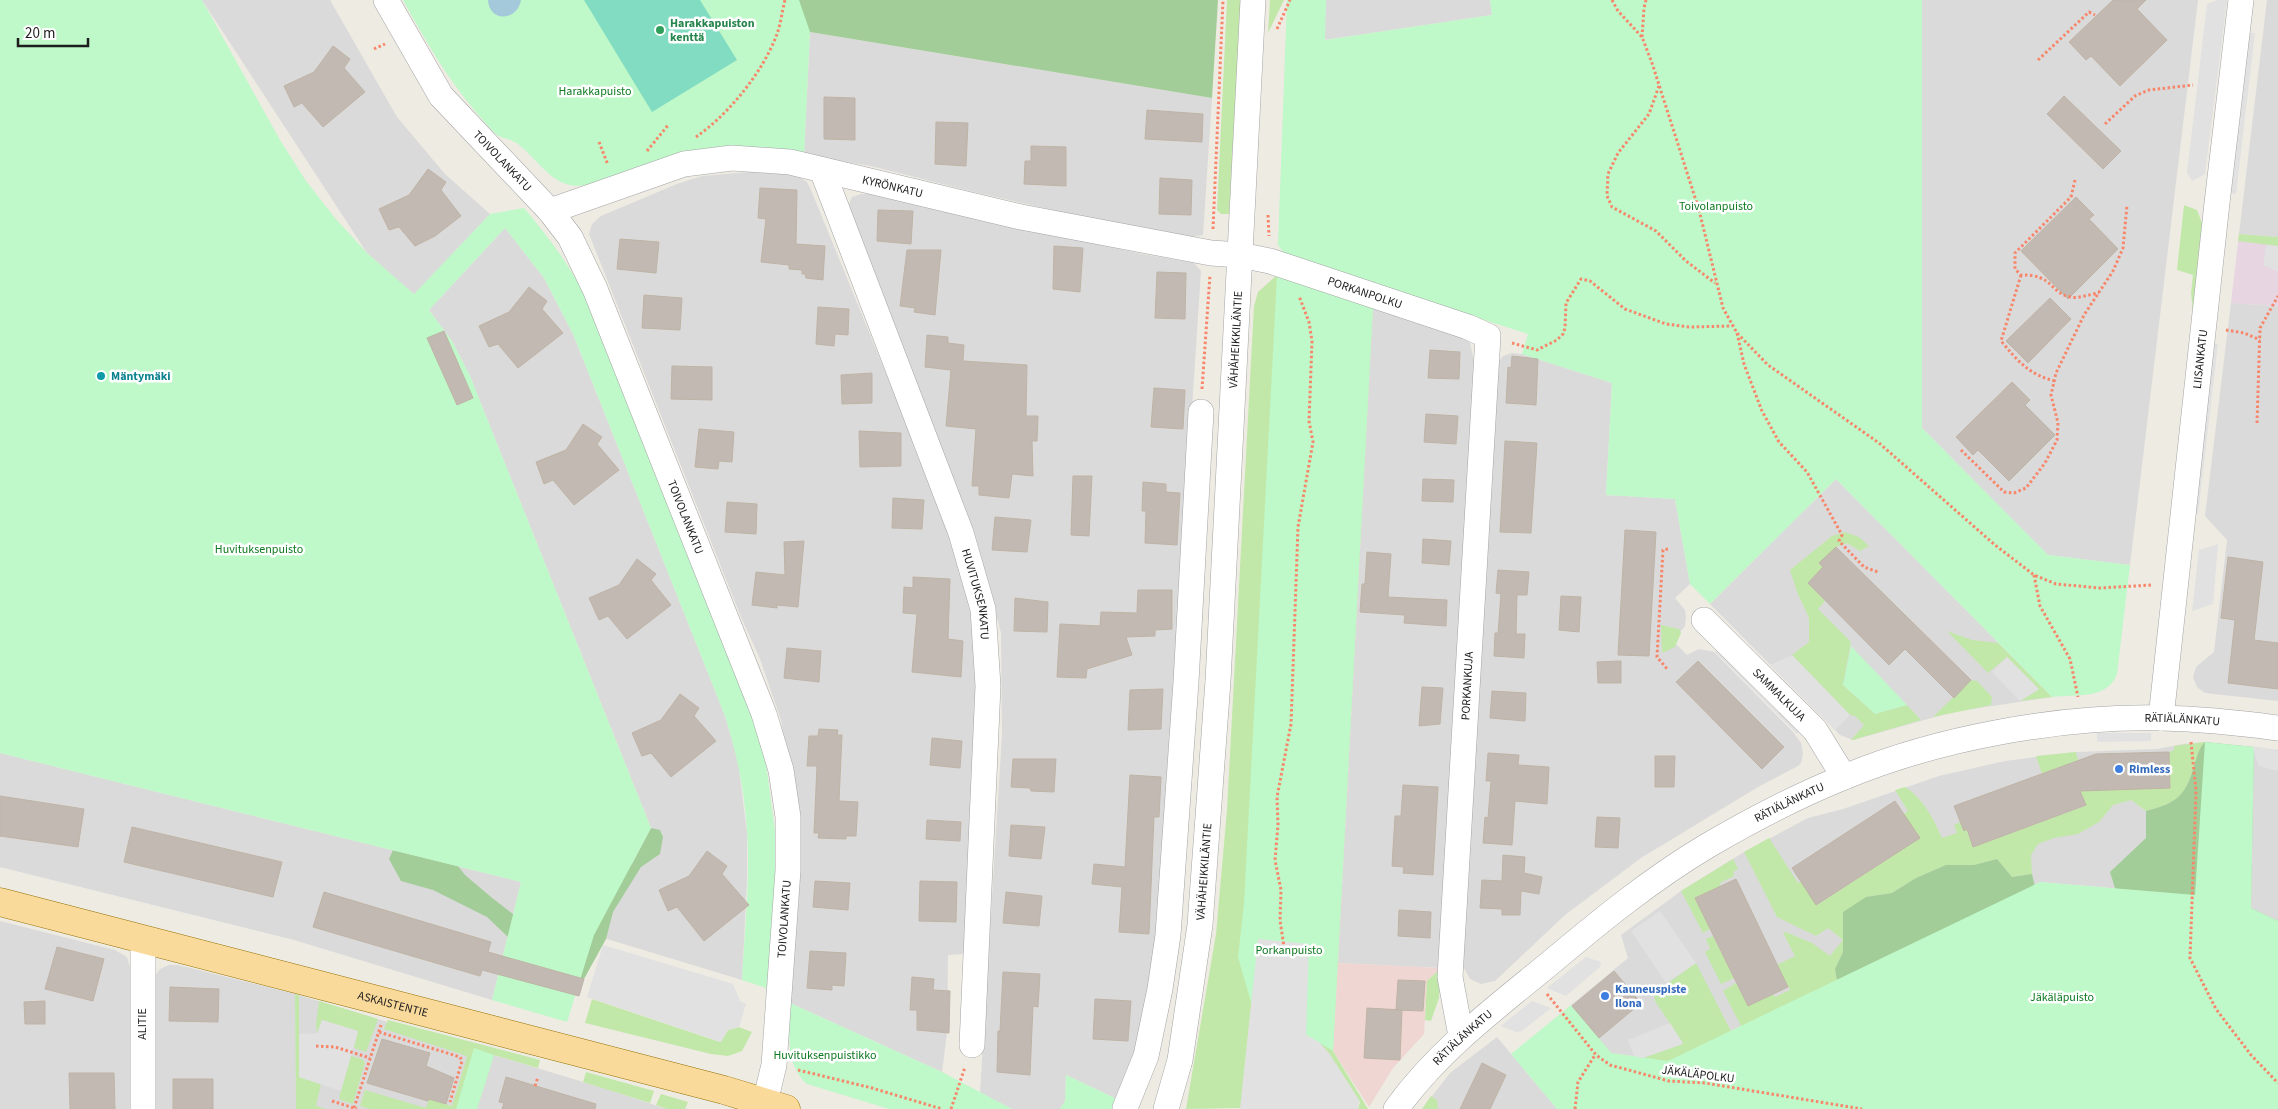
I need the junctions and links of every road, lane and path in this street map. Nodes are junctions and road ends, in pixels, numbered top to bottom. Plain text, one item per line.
1 (386, 0) edge
2 (785, 0) edge
3 (1223, 0) edge
4 (1253, 0) edge
5 (1290, 0) edge
6 (1612, 0) edge
7 (1646, 0) edge
8 (2241, 0) edge
9 (2094, 15) dead end
10 (1281, 17) dead end
11 (1642, 37) junction
12 (386, 44) dead end
13 (374, 49) dead end
14 (2038, 60) dead end
15 (1659, 85) junction
16 (2193, 85) dead end
17 (669, 124) dead end
18 (2105, 124) dead end
19 (696, 137) dead end
20 (599, 142) dead end
21 (642, 158) dead end
22 (610, 169) dead end
23 (822, 170) junction
24 (2075, 180) dead end
25 (2128, 205) dead end
26 (550, 211) junction
27 (1211, 253) junction
28 (1240, 255) junction
29 (1286, 267) junction
30 (2021, 275) junction
31 (1716, 283) junction
32 (2100, 293) junction
33 (2278, 296) edge
34 (1733, 326) junction
35 (2225, 330) dead end
36 (1737, 333) junction
37 (1488, 336) joint
38 (2260, 340) junction
39 (1537, 350) dead end
40 (2055, 381) junction
41 (1201, 412) joint
42 (2257, 423) dead end
43 (1961, 450) dead end
44 (1668, 549) dead end
45 (1878, 572) dead end
46 (2034, 575) junction
47 (2155, 585) dead end
48 (1704, 620) dead end
49 (1668, 670) dead end
50 (1218, 681) junction
51 (1186, 682) junction
52 (2078, 698) dead end
53 (2161, 718) junction
54 (2278, 728) edge
55 (2191, 739) dead end
56 (1844, 777) junction
57 (0, 902) edge
58 (143, 940) junction
59 (1285, 954) dead end
60 (1558, 1008) dead end
61 (384, 1017) dead end
62 (379, 1032) junction
63 (1461, 1036) junction
64 (972, 1045) joint
65 (316, 1046) dead end
66 (1596, 1055) junction
67 (1146, 1056) junction
68 (370, 1058) junction
69 (1180, 1060) junction
70 (795, 1070) dead end
71 (538, 1077) dead end
72 (2278, 1083) edge
73 (535, 1086) dead end
74 (332, 1101) dead end
75 (450, 1102) dead end
76 (775, 1106) edge
77 (356, 1108) edge
78 (1125, 1108) dead end
79 (143, 1109) edge
80 (942, 1109) edge
81 (951, 1109) edge
82 (1166, 1109) edge
83 (1396, 1109) edge
84 (1575, 1109) edge
85 (1862, 1109) edge

1 - 26 street, TOIVOLANKATU
2 - 19 path
3 - 27 path
4 - 28 street, VÄHÄHEIKKILÄNTIE
5 - 10 path
6 - 11 path
7 - 11 path
8 - 53 street, LIISANKATU
9 - 14 path
11 - 15 path
12 - 13 path
15 - 31 path
15 - 31 path
16 - 18 path
17 - 21 path
20 - 22 path
23 - 26 street, KYRÖNKATU
23 - 27 street, KYRÖNKATU
23 - 64 street, HUVITUKSENKATU
24 - 30 path
25 - 32 path
26 - 76 street, TOIVOLANKATU
27 - 28 street, KYRÖNKATU
27 - 41 path
28 - 29 street, PORKANPOLKU
28 - 50 street, VÄHÄHEIKKILÄNTIE
29 - 37 street, PORKANPOLKU
29 - 59 path
30 - 32 path
30 - 40 path
31 - 34 path
32 - 40 path
33 - 38 path
34 - 36 path
34 - 39 path
35 - 38 path
36 - 45 path
36 - 46 path
37 - 63 street, PORKANKUJA
38 - 42 path
40 - 43 path
41 - 51 street
44 - 49 path
46 - 47 path
46 - 52 path
48 - 56 street, SAMMALKUJA
50 - 51 street
50 - 69 street, VÄHÄHEIKKILÄNTIE
51 - 67 street
53 - 54 street, RÄTIÄLÄNKATU
53 - 56 street, RÄTIÄLÄNKATU
55 - 72 path
56 - 63 street, RÄTIÄLÄNKATU
57 - 58 main road, ASKAISTENTIE
58 - 76 main road, ASKAISTENTIE
58 - 79 street, ALITIE
60 - 66 path, JÄKÄLÄPOLKU
61 - 62 path
62 - 68 path
62 - 75 path
63 - 83 street, RÄTIÄLÄNKATU
64 - 81 path
65 - 68 path
66 - 84 path
66 - 85 path, JÄKÄLÄPOLKU
67 - 69 street
67 - 78 street
68 - 77 path
69 - 82 street, VÄHÄHEIKKILÄNTIE
70 - 80 path
71 - 73 path
74 - 77 path

